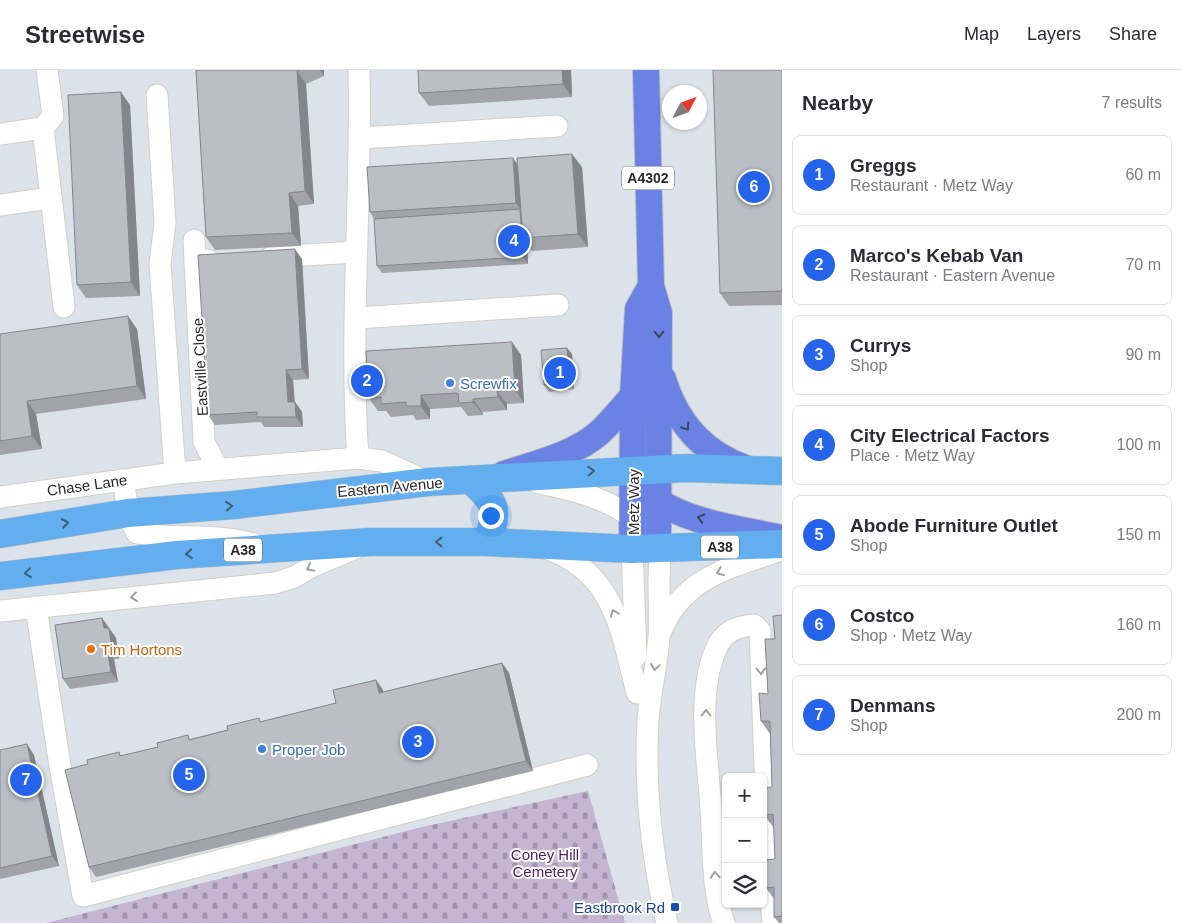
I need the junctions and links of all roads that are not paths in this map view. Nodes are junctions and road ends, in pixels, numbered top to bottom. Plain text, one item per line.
1 (47, 70) edge
2 (359, 70) edge
3 (646, 70) edge
4 (157, 95) dead end
5 (557, 126) dead end
6 (42, 128) junction
7 (0, 134) edge
8 (361, 138) junction
9 (51, 198) junction
10 (0, 205) edge
11 (356, 252) junction
12 (252, 258) edge
13 (223, 259) edge
14 (651, 286) junction
15 (558, 305) dead end
16 (64, 307) dead end
17 (356, 318) junction
18 (659, 367) junction
19 (633, 396) junction
20 (358, 458) junction
21 (218, 469) junction
22 (659, 469) junction
23 (748, 469) junction
24 (632, 471) junction
25 (782, 471) edge
26 (175, 473) junction
27 (481, 479) junction
28 (123, 481) junction
29 (428, 482) junction
30 (0, 497) edge
31 (659, 503) junction
32 (128, 513) junction
33 (632, 518) junction
34 (0, 534) edge
35 (782, 538) edge
36 (370, 542) junction
37 (487, 542) junction
38 (531, 544) junction
39 (782, 544) edge
40 (268, 548) junction
41 (645, 549) junction
42 (782, 550) edge
43 (0, 576) edge
44 (36, 607) junction
45 (0, 611) edge
46 (659, 637) junction
47 (637, 693) junction
48 (648, 719) junction
49 (586, 765) dead end
50 (667, 923) edge
51 (724, 923) edge
52 (773, 923) edge

1 - 6 street
2 - 8 street
3 - 14 main road, Metz Way / A4302
4 - 26 street
5 - 8 street
6 - 7 street
6 - 9 street
8 - 11 street
9 - 10 street
9 - 16 street
11 - 12 street
11 - 17 street
13 - 21 street, Eastville Close
14 -> 18 main road, Metz Way / A4302
14 - 19 main road, Metz Way
15 - 17 street
17 - 20 street
18 - 22 main road, Metz Way / A4302
18 -> 23 main road
19 - 24 main road, Metz Way
19 - 27 main road
20 - 21 street, Chase Lane
20 - 29 street, Chase Lane
21 - 26 street, Chase Lane
22 - 23 highway, Eastern Avenue
22 - 24 highway, Eastern Avenue
22 - 31 main road, Metz Way / A4302
23 - 25 highway, Eastern Avenue
27 -> 24 highway, Eastern Avenue
24 - 31 main road
24 - 33 main road, Metz Way
26 - 28 street, Chase Lane
27 - 29 highway, Eastern Avenue
27 - 33 street
27 - 37 highway
28 - 30 street, Chase Lane
28 - 32 street
32 -> 29 highway, Eastern Avenue
35 -> 31 main road
31 - 41 main road, Metz Way / A4302
34 -> 32 highway, Eastern Avenue
32 - 40 street
33 - 41 main road, Metz Way
37 -> 36 highway, A38
36 - 40 highway, A38
36 -> 44 street
37 - 38 highway, A38
38 - 41 highway, A38
47 -> 38 street
39 - 41 highway, A38
40 -> 43 highway, A38
41 - 46 street, Metz Way
41 - 47 street, Metz Way
42 -> 46 street
44 - 45 street
44 - 49 street
46 -> 48 street, Metz Way
47 - 48 street, Metz Way
48 - 50 street, Metz Way
51 -> 52 street

